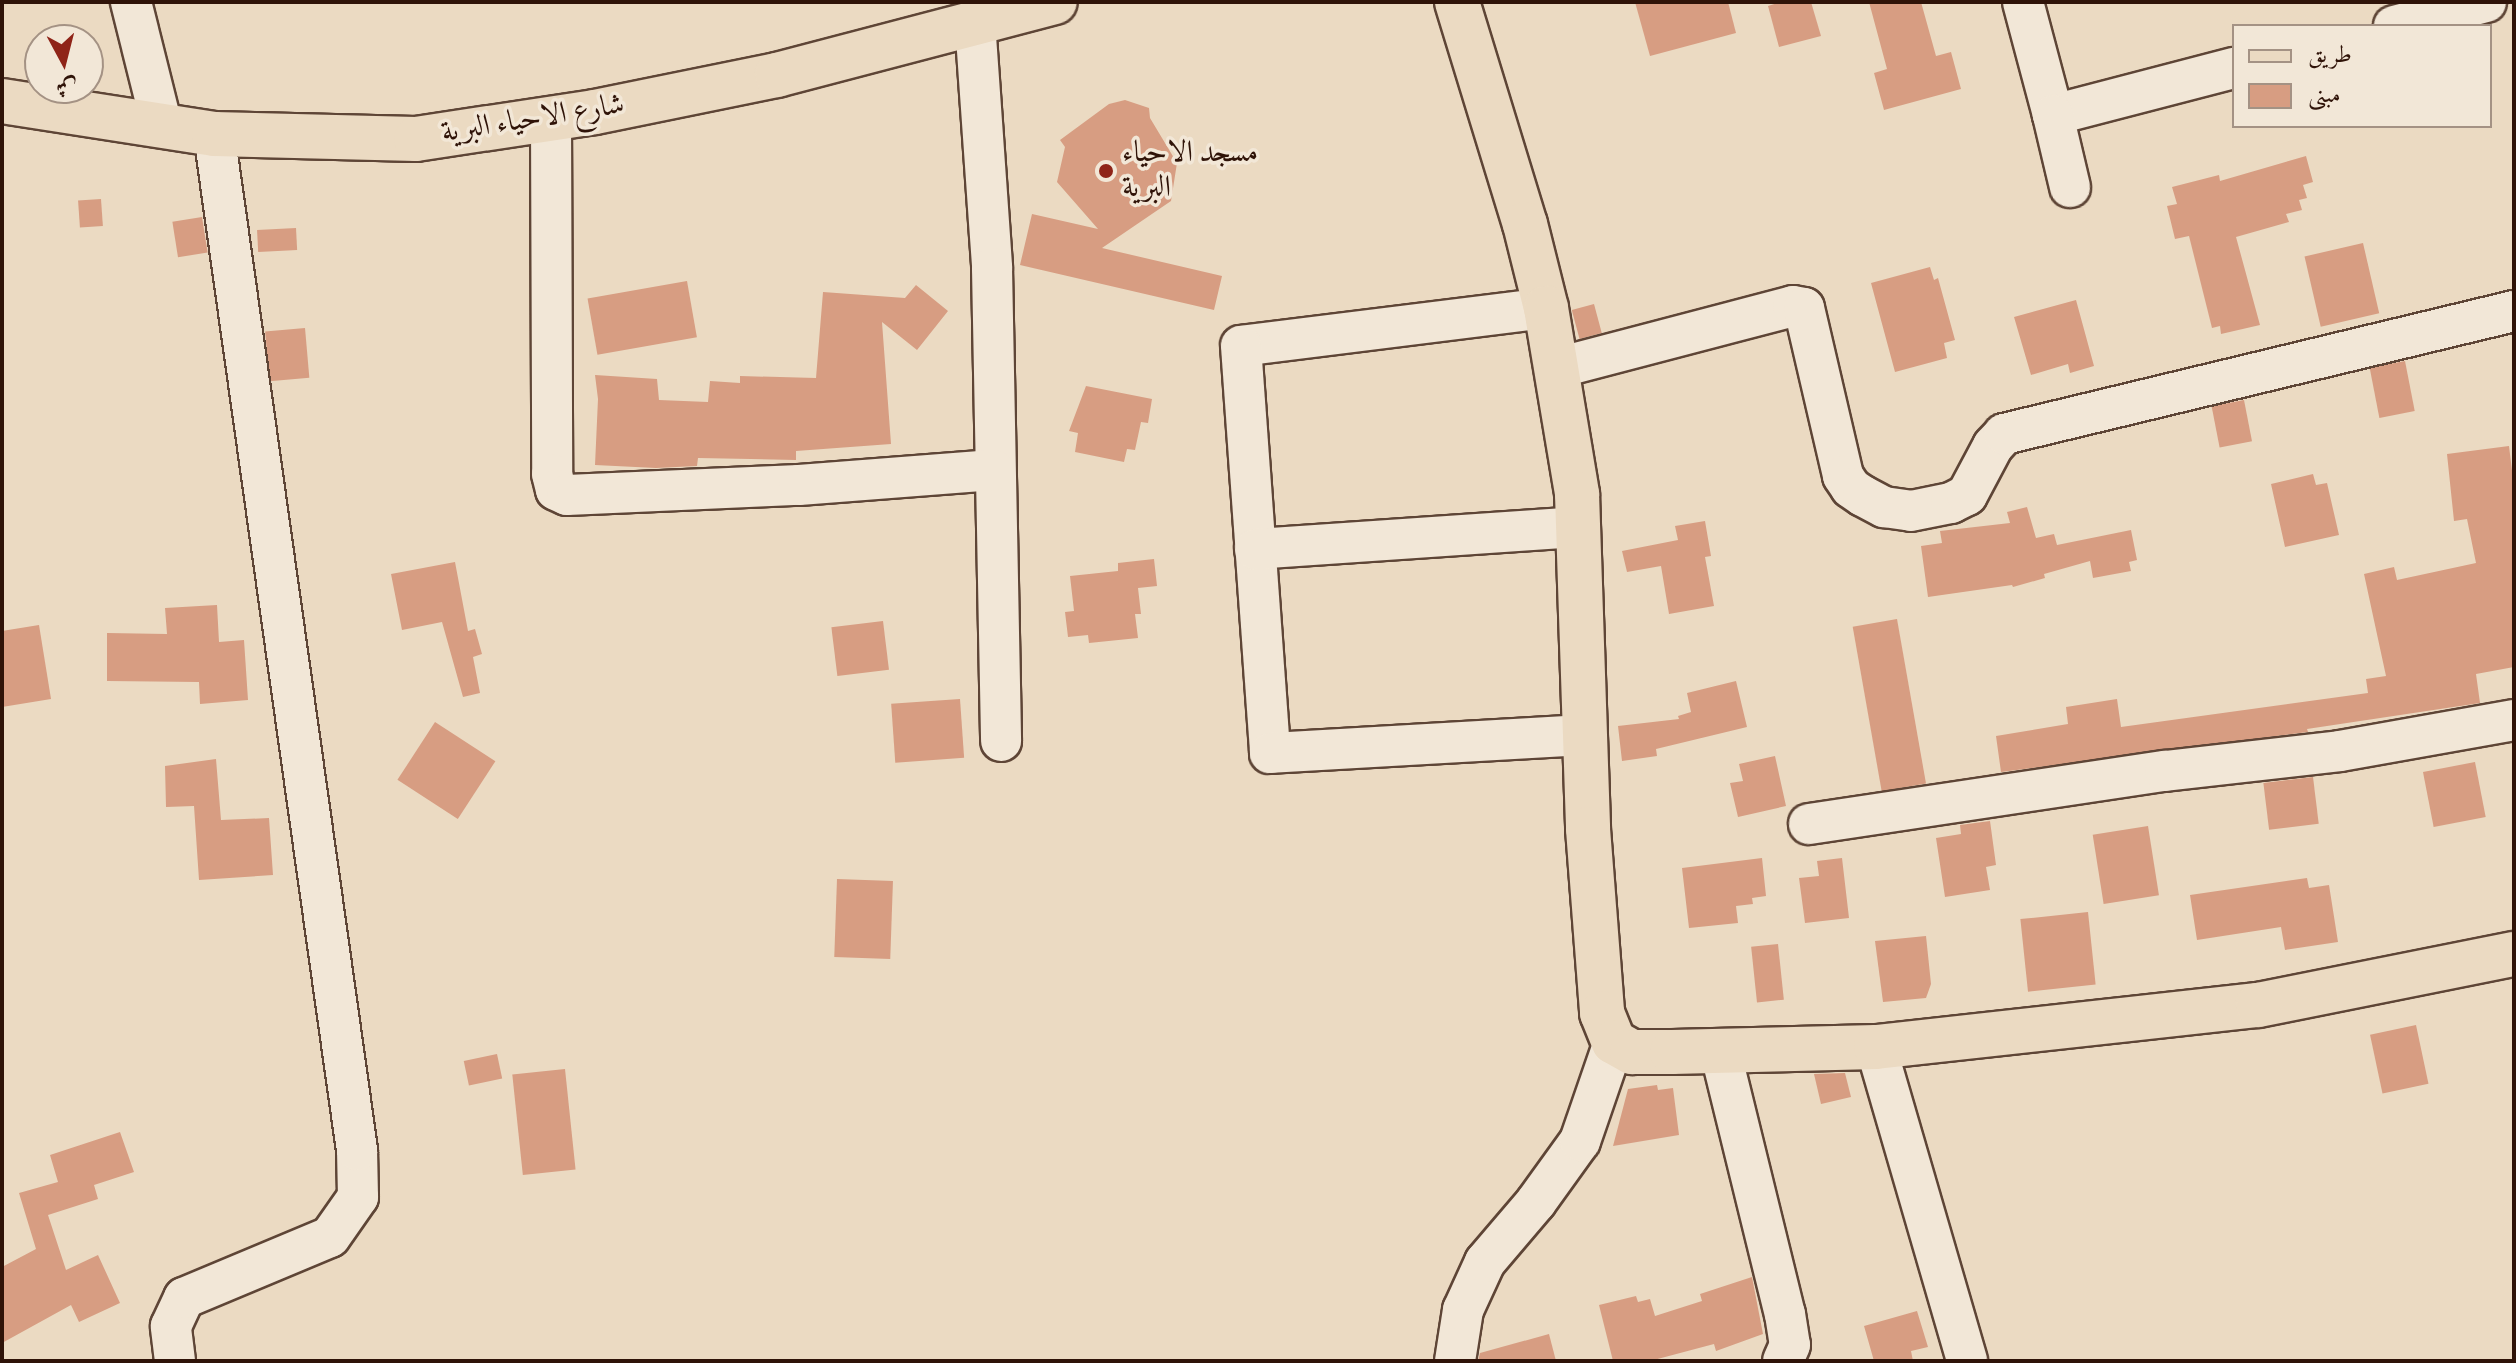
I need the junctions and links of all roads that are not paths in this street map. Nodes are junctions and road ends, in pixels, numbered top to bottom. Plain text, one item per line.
1 (131, 2) edge
2 (1457, 2) edge
3 (2023, 2) edge
4 (2486, 2) edge
5 (1040, 4) edge
6 (975, 22) junction
7 (2402, 24) edge
8 (2232, 69) edge
9 (2, 101) edge
10 (2053, 115) junction
11 (551, 119) junction
12 (162, 126) junction
13 (214, 134) junction
14 (2070, 187) dead end
15 (1546, 308) junction
16 (2514, 312) edge
17 (1557, 368) junction
18 (993, 470) junction
19 (1578, 527) junction
20 (1255, 549) junction
21 (2514, 720) edge
22 (1585, 735) junction
23 (1001, 741) dead end
24 (1809, 824) dead end
25 (2514, 954) edge
26 (1614, 1042) junction
27 (1876, 1047) junction
28 (1720, 1050) junction
29 (175, 1361) edge
30 (1455, 1361) edge
31 (1783, 1361) edge
32 (1967, 1361) edge

1 - 12 street
2 - 15 main road
3 - 10 street
4 - 7 street
5 - 6 main road, شارع الاحياء البرية
6 - 11 main road, شارع الاحياء البرية
6 - 18 street
8 - 10 street
9 - 12 main road, شارع الاحياء البرية
10 - 14 street
11 - 13 main road, شارع الاحياء البرية
11 - 18 street
12 - 13 main road, شارع الاحياء البرية
13 - 29 street
15 - 17 main road
15 - 20 street
16 - 17 street
17 - 19 main road
18 - 23 street
19 - 20 street
19 - 22 main road
20 - 22 street
21 - 24 street
22 - 26 main road
25 - 27 main road
26 - 28 main road
26 - 30 street
27 - 28 main road
27 - 32 street
28 - 31 street

